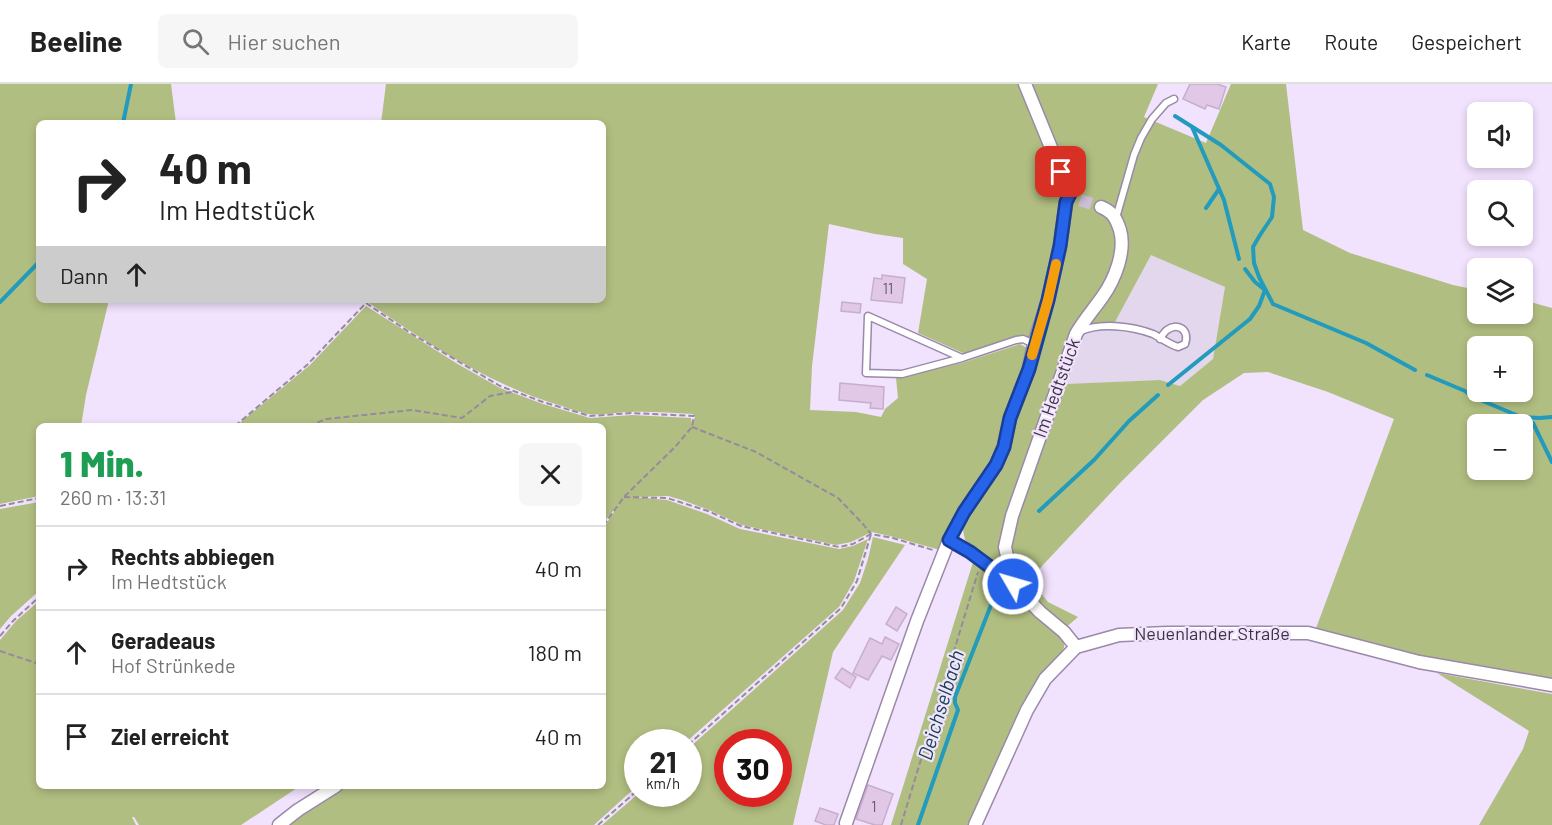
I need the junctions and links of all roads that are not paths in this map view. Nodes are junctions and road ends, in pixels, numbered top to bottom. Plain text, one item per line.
1 (1025, 84) edge
2 (1174, 99) dead end
3 (1101, 207) tunnel mouth
4 (1116, 218) junction
5 (1076, 334) junction
6 (1160, 339) dead end
7 (1035, 344) junction
8 (962, 358) junction
9 (949, 540) junction
10 (1013, 584) junction
11 (1076, 647) junction
12 (1552, 684) edge
13 (331, 789) edge
14 (846, 823) dead end
15 (279, 825) edge
16 (975, 825) edge

1 - 7 street, Im Hedtstück
2 - 4 lane
3 - 4 street
4 - 5 street, Im Hedtstück
5 - 6 lane
5 - 10 street, Im Hedtstück
7 - 8 lane
7 - 9 street, Im Hedtstück
8 - 8 lane
9 - 10 street
9 - 14 street, Im Hedtstück
10 - 11 street
11 - 12 street, Neuenlander Straße
11 - 16 street
13 - 15 street

